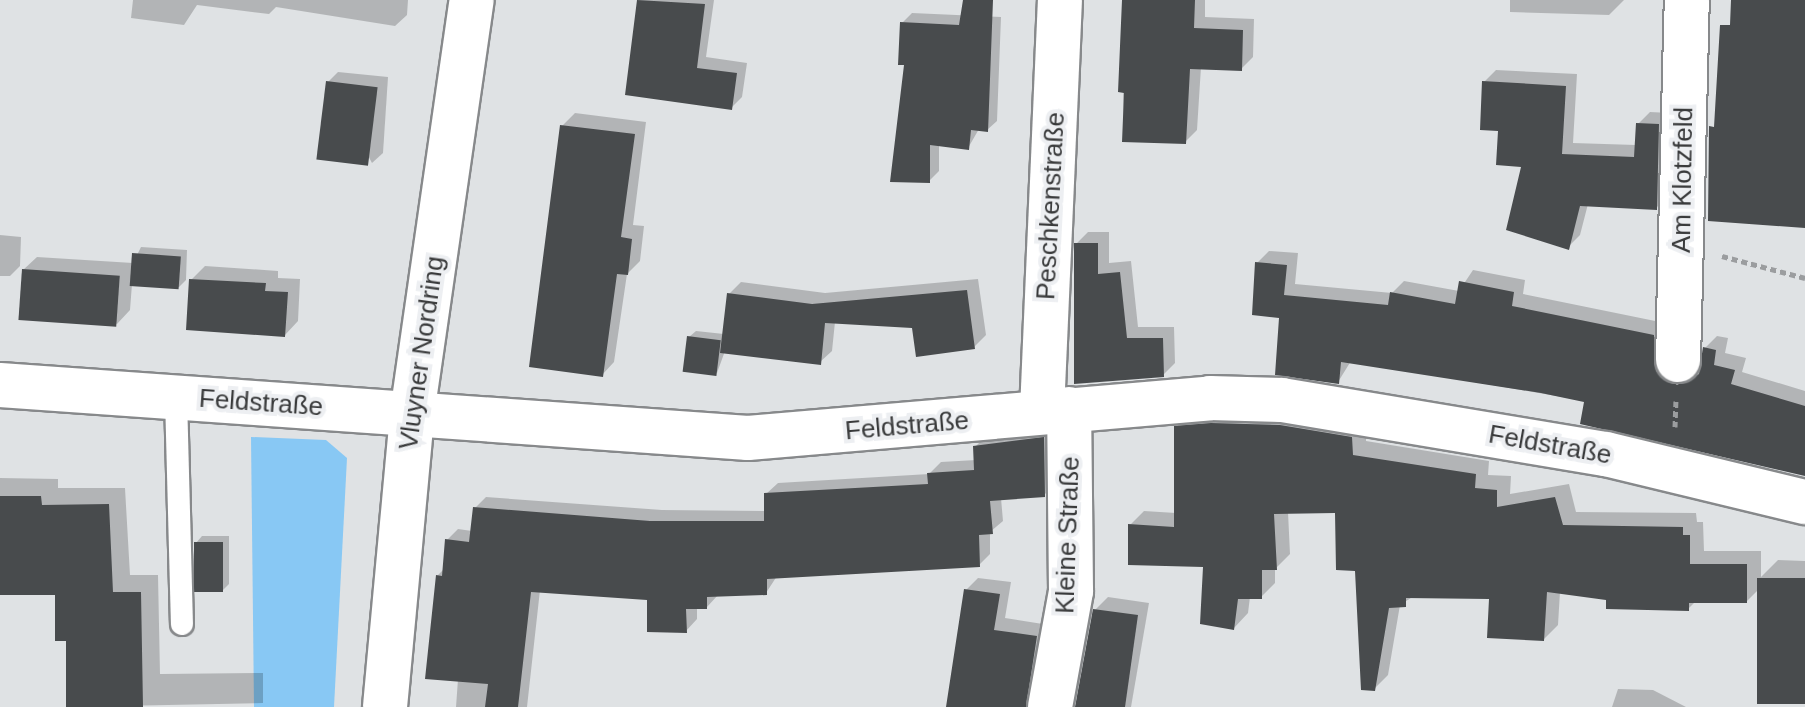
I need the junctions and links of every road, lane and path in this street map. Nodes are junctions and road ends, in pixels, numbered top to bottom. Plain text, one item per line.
1 (472, 0) edge
2 (1060, 0) edge
3 (1687, 0) edge
4 (1682, 245) junction
5 (1805, 278) edge
6 (1678, 360) joint
7 (0, 385) edge
8 (176, 397) junction
9 (1055, 410) junction
10 (412, 414) junction
11 (1673, 469) junction
12 (1805, 502) edge
13 (182, 624) dead end
14 (385, 707) edge
15 (1050, 707) edge

1 - 10 street, Vluyner Nordring
2 - 9 street, Peschkenstraße
3 - 4 street, Am Klotzfeld
4 - 5 path
4 - 6 street, Am Klotzfeld
6 - 11 path
7 - 8 street, Feldstraße
8 - 10 street, Feldstraße
8 - 13 lane
9 - 10 street, Feldstraße
9 - 11 street, Feldstraße
9 - 15 street, Kleine Straße
10 - 14 street, Vluyner Nordring
11 - 12 street, Feldstraße

